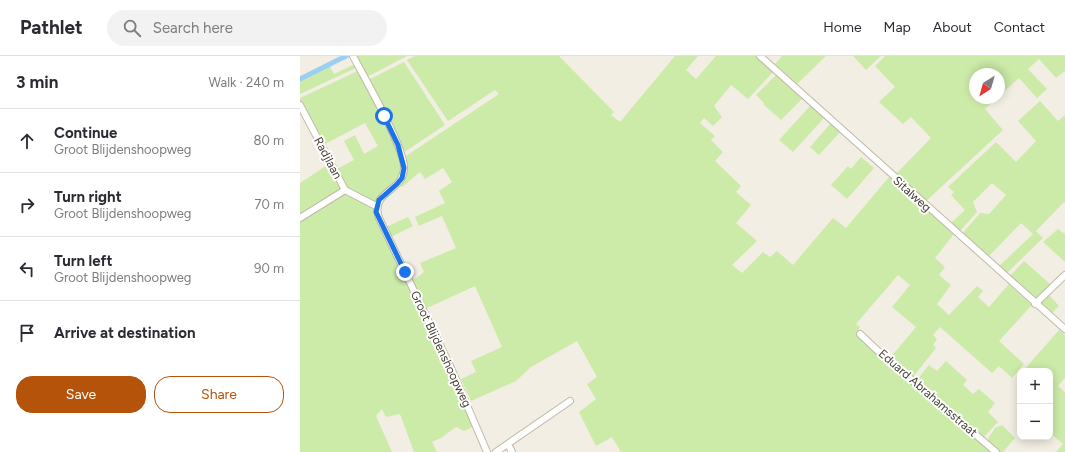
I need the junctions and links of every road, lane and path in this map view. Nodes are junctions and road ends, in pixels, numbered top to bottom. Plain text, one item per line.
1 (353, 56) edge
2 (760, 56) edge
3 (300, 105) edge
4 (345, 190) junction
5 (376, 206) junction
6 (300, 218) edge
7 (1065, 275) edge
8 (1035, 304) junction
9 (1065, 329) edge
10 (860, 334) dead end
11 (570, 401) dead end
12 (508, 444) junction
13 (487, 452) edge
14 (496, 452) edge
15 (512, 452) edge
16 (996, 452) edge

1 - 5 street
2 - 8 street, Sitalweg
3 - 4 street, Radjlaan
4 - 5 street
4 - 6 street
5 - 13 street, Groot Blijdenshoopweg
7 - 8 street
8 - 9 street, Sitalweg
10 - 16 street, Eduard Abrahamsstraat
11 - 12 street
12 - 14 street
12 - 15 street

